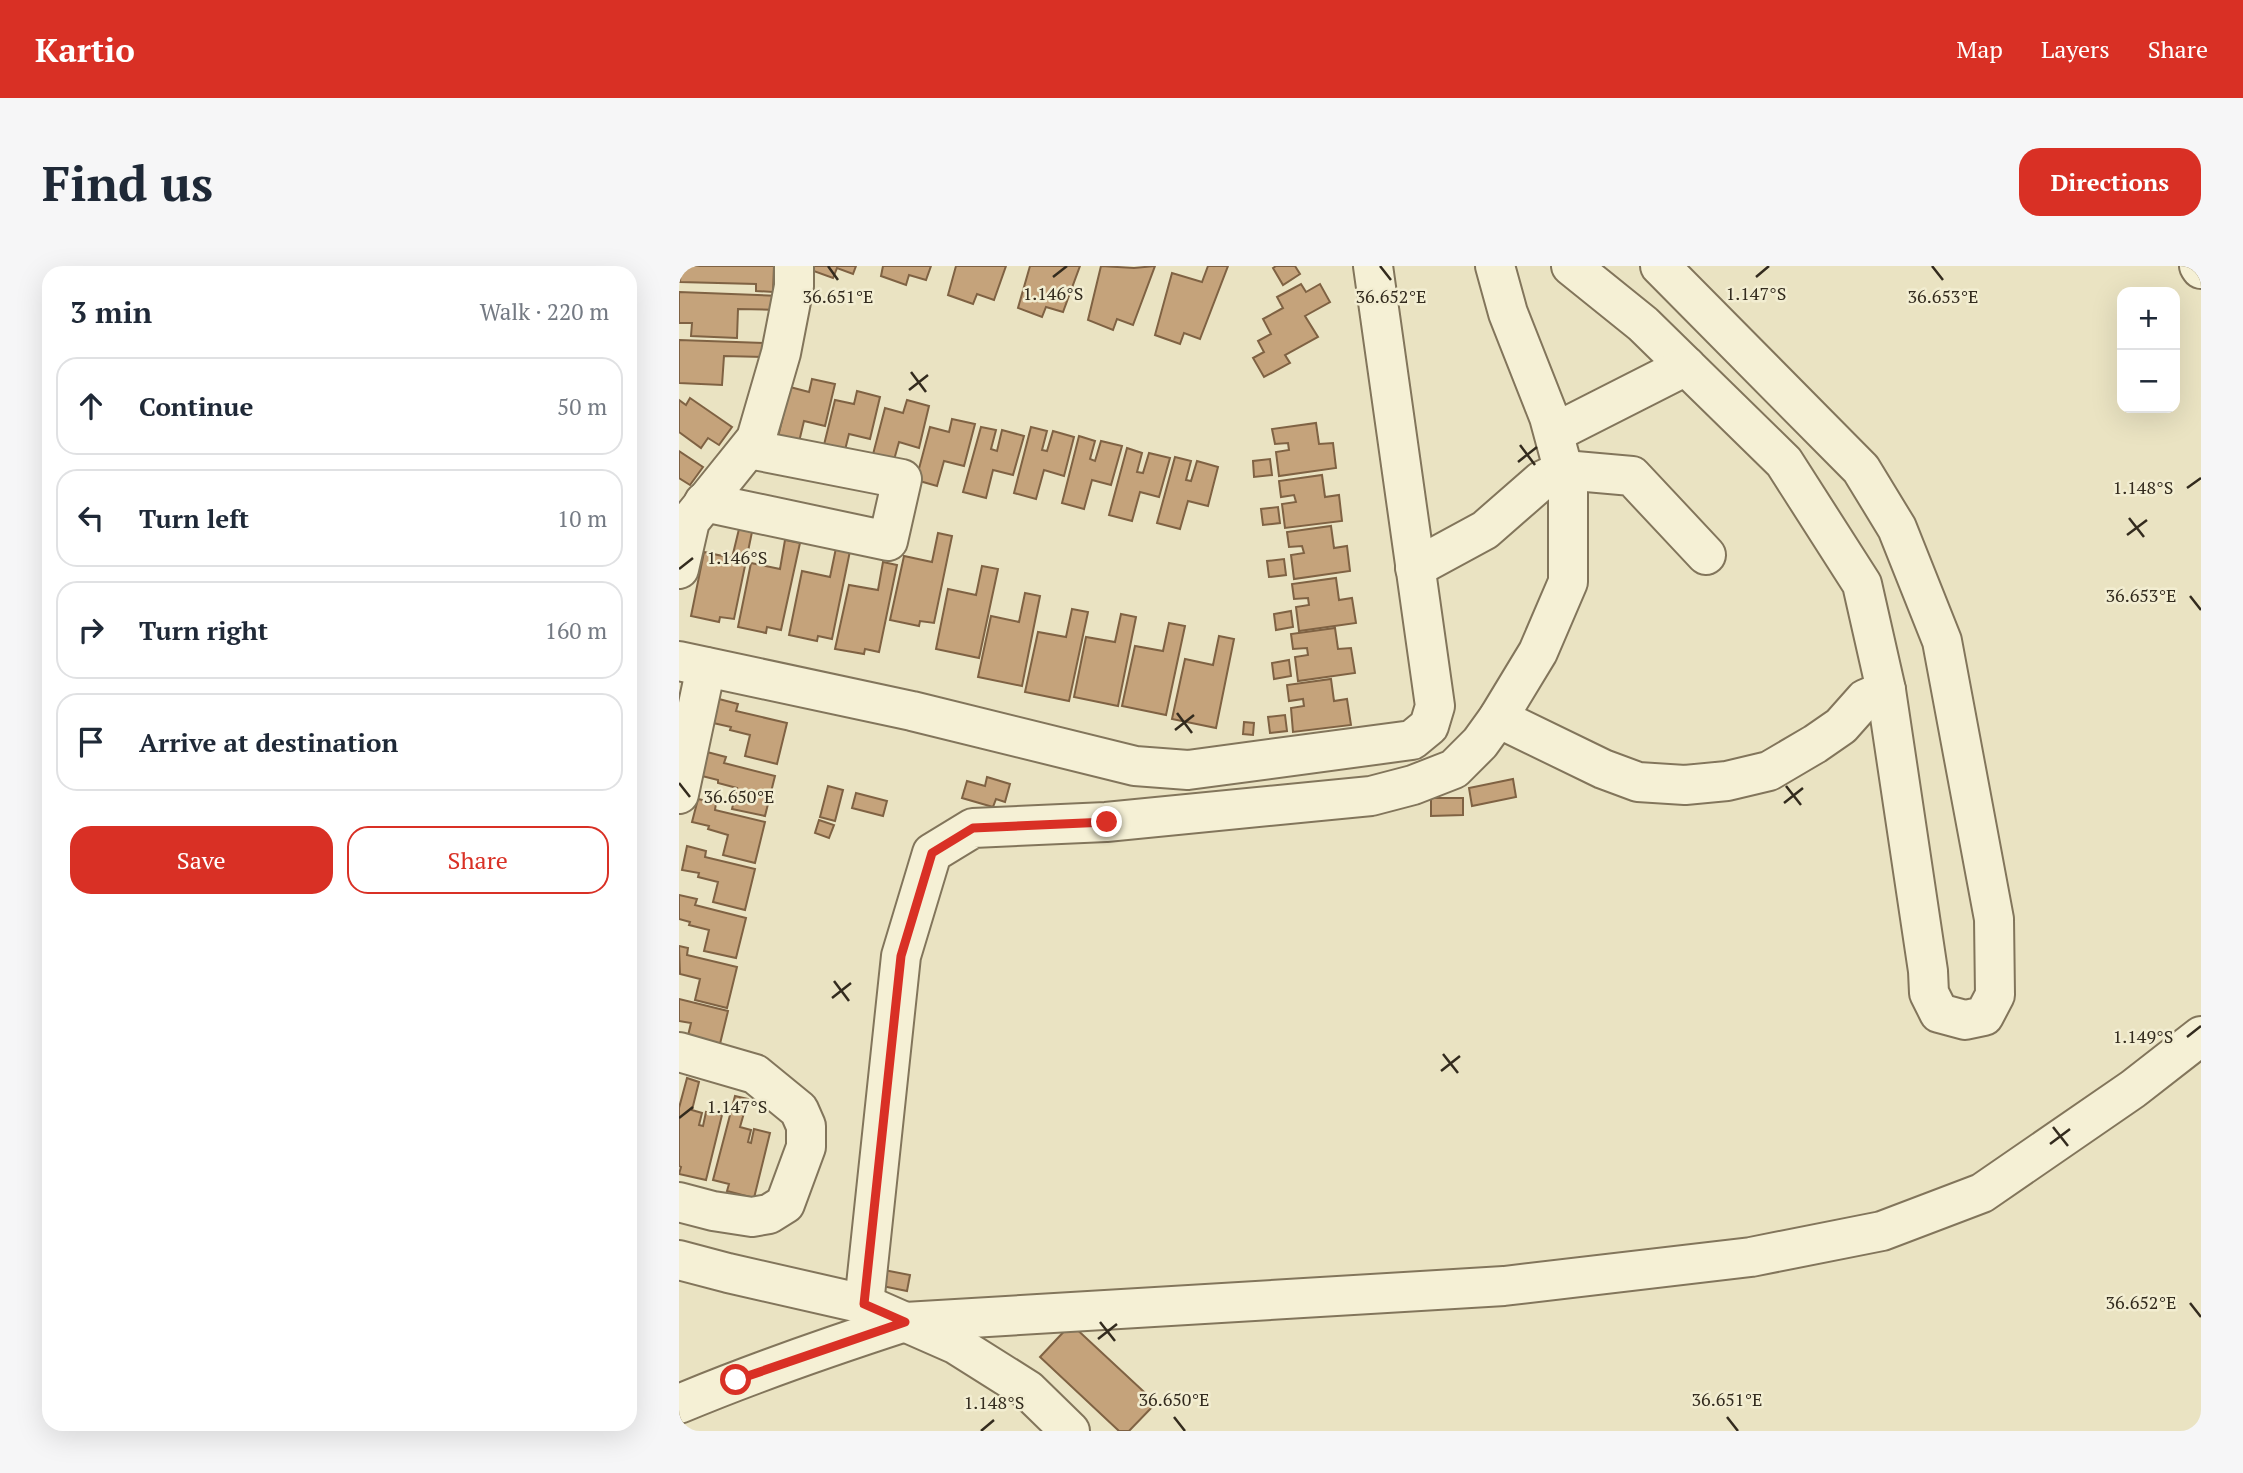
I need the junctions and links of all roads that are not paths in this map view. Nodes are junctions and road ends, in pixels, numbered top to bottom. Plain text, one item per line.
1 (793, 266) edge
2 (1373, 266) edge
3 (1495, 266) edge
4 (1571, 266) edge
5 (1660, 266) edge
6 (1686, 366) junction
7 (1553, 433) junction
8 (749, 449) junction
9 (1564, 470) junction
10 (705, 502) junction
11 (1706, 555) dead end
12 (1415, 568) junction
13 (679, 569) edge
14 (692, 664) edge
15 (1886, 690) junction
16 (1498, 718) junction
17 (679, 794) edge
18 (2201, 1036) edge
19 (679, 1052) edge
20 (679, 1202) edge
21 (679, 1260) edge
22 (864, 1304) junction
23 (905, 1322) junction
24 (679, 1404) edge
25 (1070, 1431) edge

1 - 8 street
2 - 12 street
3 - 7 street
4 - 6 street
5 - 15 street
6 - 7 street
6 - 15 street
7 - 9 street
8 - 10 street
8 - 10 street
9 - 11 street
9 - 12 street
9 - 16 street
10 - 13 street
12 - 14 street
14 - 17 street
15 - 16 street
16 - 22 street
18 - 23 street
19 - 20 street
21 - 22 street
22 - 23 street
23 - 24 street
23 - 25 street

